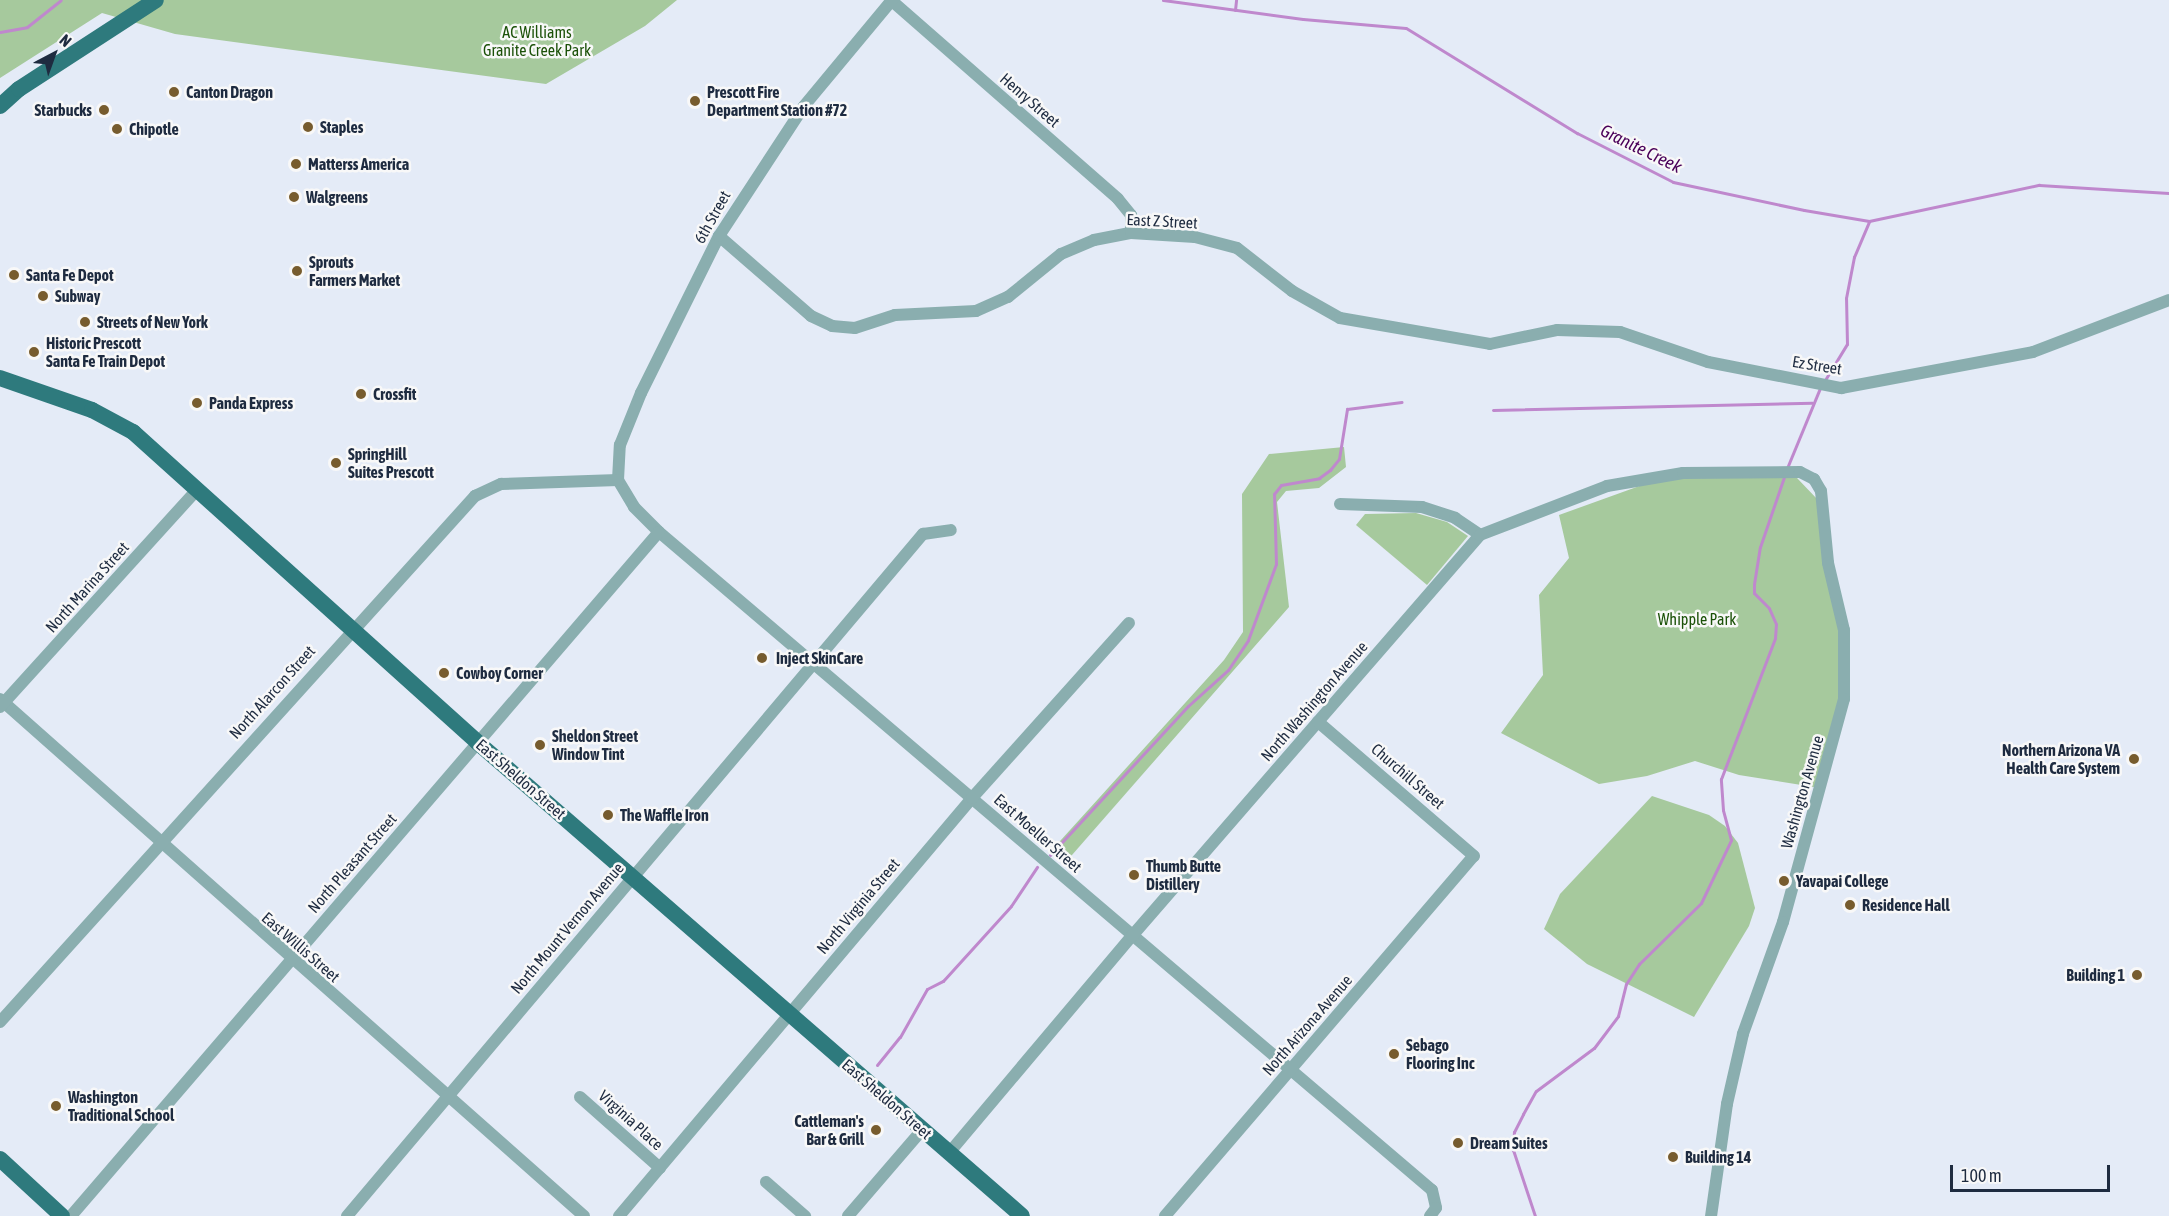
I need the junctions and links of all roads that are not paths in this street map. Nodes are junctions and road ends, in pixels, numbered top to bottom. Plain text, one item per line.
1 (156, 0) edge
2 (892, 0) edge
3 (0, 106) edge
4 (1131, 233) junction
5 (719, 236) junction
6 (2169, 300) edge
7 (1490, 344) joint
8 (3, 383) edge
9 (1814, 479) joint
10 (618, 480) junction
11 (197, 490) junction
12 (1340, 504) dead end
13 (951, 530) dead end
14 (660, 532) junction
15 (1480, 535) junction
16 (1129, 623) dead end
17 (351, 629) junction
18 (815, 663) junction
19 (1, 703) edge
20 (1318, 722) junction
21 (477, 742) junction
22 (972, 798) junction
23 (159, 843) junction
24 (1474, 856) joint
25 (632, 876) junction
26 (1131, 936) junction
27 (291, 960) junction
28 (789, 1013) junction
29 (0, 1022) edge
30 (1290, 1071) junction
31 (448, 1096) junction
32 (580, 1097) dead end
33 (922, 1130) junction
34 (949, 1153) junction
35 (0, 1159) edge
36 (660, 1168) junction
37 (766, 1182) dead end
38 (1433, 1212) edge
39 (62, 1216) edge
40 (71, 1216) edge
41 (347, 1216) edge
42 (584, 1216) edge
43 (619, 1216) edge
44 (805, 1216) edge
45 (848, 1216) edge
46 (1022, 1216) edge
47 (1166, 1216) edge
48 (1711, 1216) edge

1 - 3 main road
2 - 4 street, Henry Street
2 - 5 street, 6th Street
4 - 5 street, East Z Street
4 - 7 street, East Z Street
5 - 10 street, 6th Street
6 - 7 street, Ez Street
8 - 11 main road, East Sheldon Street
9 - 15 street, North Washington Avenue
9 - 48 street, Washington Avenue
10 - 14 street, East Moeller Street
10 - 17 street, North Alarcon Street
11 - 17 main road, East Sheldon Street
11 - 19 street, North Marina Street
12 - 15 street
13 - 18 street, North Mount Vernon Avenue
14 - 18 street, East Moeller Street
14 - 21 street, North Pleasant Street
15 - 20 street, North Washington Avenue
16 - 22 street, North Virginia Street
17 - 21 main road, East Sheldon Street
17 - 23 street, North Alarcon Street
18 - 22 street, East Moeller Street
18 - 25 street, North Mount Vernon Avenue
19 - 23 street, East Willis Street
20 - 24 street, Churchill Street
20 - 26 street, North Washington Avenue
21 - 25 main road, East Sheldon Street
21 - 27 street, North Pleasant Street
22 - 26 street, East Moeller Street
22 - 28 street, North Virginia Street
23 - 27 street, East Willis Street
23 - 29 street, North Alarcon Street
24 - 30 street, North Arizona Avenue
25 - 28 main road, East Sheldon Street
25 - 31 street, North Mount Vernon Avenue
26 - 30 street, East Moeller Street
26 - 34 street, North Washington Avenue
27 - 31 street, East Willis Street
27 - 40 street, North Pleasant Street
28 - 33 main road, East Sheldon Street
28 - 36 street, North Virginia Street
30 - 38 street, East Moeller Street
30 - 47 street, North Arizona Avenue
31 - 41 street, North Mount Vernon Avenue
31 - 42 street, East Willis Street
32 - 36 street, Virginia Place
33 - 34 main road, East Sheldon Street
33 - 45 street
34 - 46 main road, East Sheldon Street
35 - 39 main road
36 - 43 street, North Virginia Street
37 - 44 street

